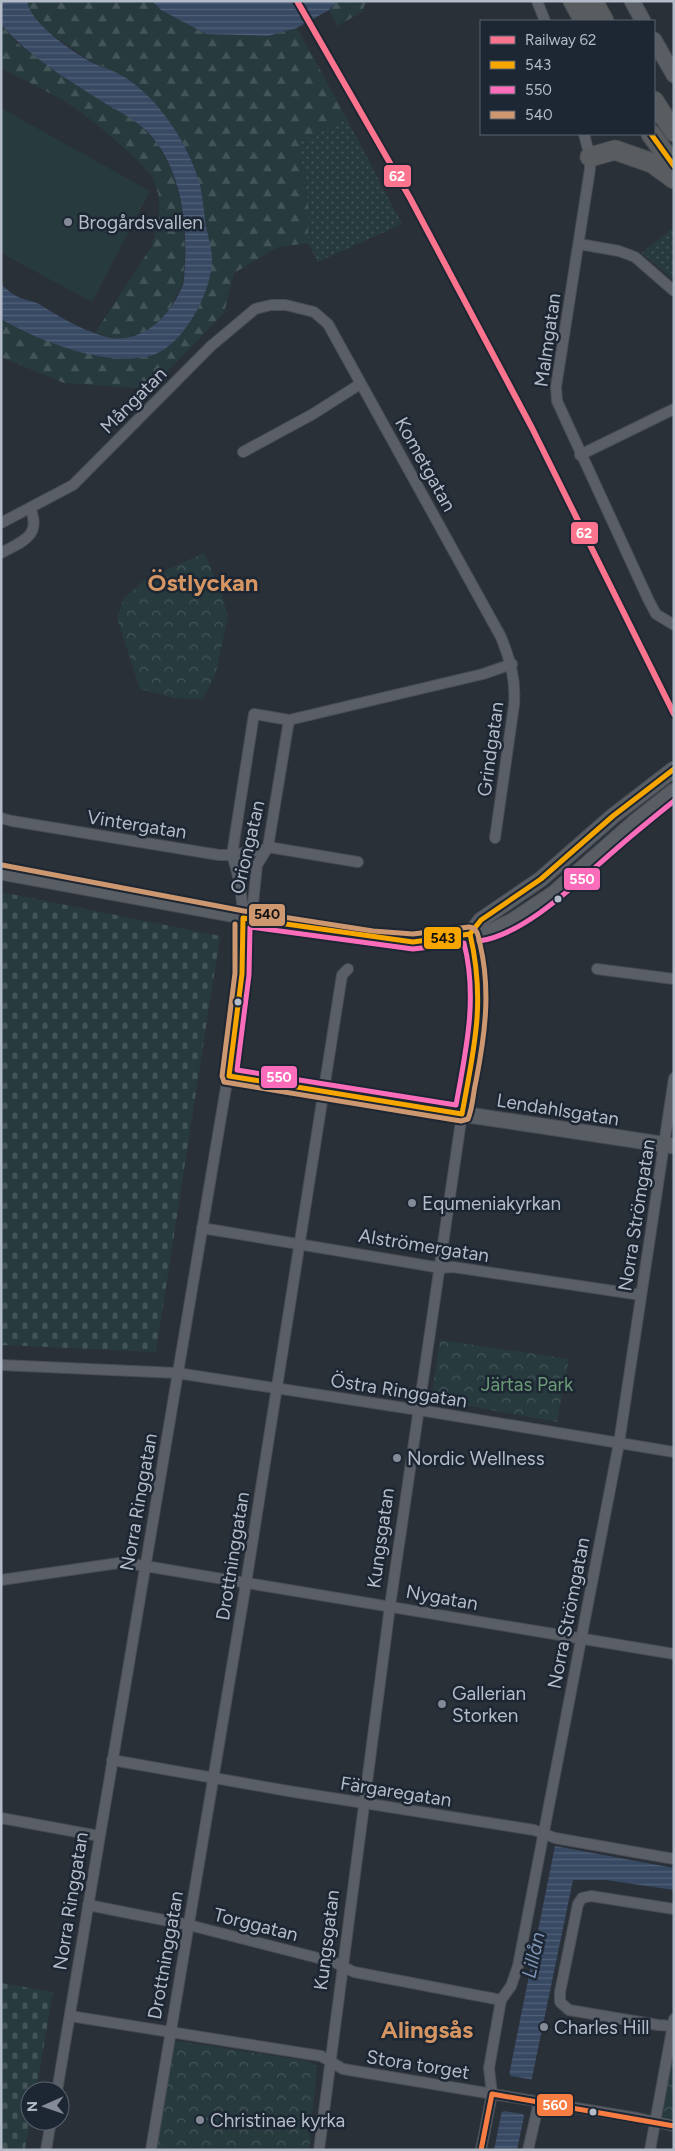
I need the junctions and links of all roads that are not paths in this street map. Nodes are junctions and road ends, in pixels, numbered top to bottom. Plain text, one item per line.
1 (537, 1) edge
2 (573, 1) edge
3 (593, 1) edge
4 (632, 1) edge
5 (546, 20) edge
6 (583, 20) edge
7 (603, 20) edge
8 (642, 20) edge
9 (655, 42) edge
10 (674, 75) edge
11 (655, 103) edge
12 (674, 132) edge
13 (584, 135) edge
14 (652, 135) edge
15 (619, 142) edge
16 (590, 157) junction
17 (674, 166) edge
18 (674, 179) edge
19 (579, 244) junction
20 (674, 291) edge
21 (286, 305) joint
22 (357, 386) dead end
23 (674, 409) edge
24 (243, 452) dead end
25 (580, 455) junction
26 (30, 508) junction
27 (1, 523) edge
28 (1, 553) edge
29 (674, 625) edge
30 (512, 664) junction
31 (290, 720) junction
32 (674, 769) edge
33 (674, 791) edge
34 (1, 818) edge
35 (495, 838) dead end
36 (267, 848) junction
37 (232, 855) junction
38 (358, 862) dead end
39 (1, 872) edge
40 (243, 918) junction
41 (470, 934) junction
42 (348, 969) dead end
43 (597, 969) dead end
44 (674, 979) edge
45 (228, 1076) junction
46 (674, 1078) edge
47 (323, 1091) junction
48 (462, 1114) junction
49 (669, 1145) edge
50 (202, 1228) junction
51 (299, 1243) junction
52 (441, 1268) junction
53 (641, 1295) junction
54 (1, 1366) edge
55 (177, 1373) junction
56 (278, 1389) junction
57 (419, 1410) junction
58 (619, 1443) junction
59 (674, 1452) edge
60 (145, 1566) junction
61 (1, 1580) edge
62 (246, 1583) junction
63 (390, 1606) junction
64 (580, 1639) junction
65 (674, 1654) edge
66 (112, 1760) junction
67 (213, 1777) junction
68 (363, 1803) junction
69 (1, 1818) edge
70 (543, 1834) junction
71 (99, 1836) junction
72 (674, 1859) edge
73 (88, 1906) junction
74 (674, 1909) edge
75 (189, 1925) junction
76 (344, 1967) junction
77 (501, 2000) junction
78 (70, 2016) junction
79 (673, 2023) edge
80 (170, 2032) junction
81 (330, 2062) junction
82 (59, 2081) edge
83 (497, 2095) junction
84 (535, 2101) junction
85 (655, 2122) junction
86 (674, 2126) edge
87 (49, 2131) edge
88 (46, 2150) edge
89 (151, 2150) edge
90 (319, 2150) edge
91 (481, 2150) edge
92 (528, 2150) edge
93 (650, 2150) edge

1 - 5 street
2 - 6 highway
3 - 7 highway
4 - 8 main road
9 - 10 main road
11 - 12 highway
13 - 16 street, Malmgatan
14 - 17 highway
15 - 16 highway
15 - 18 highway
16 - 19 street, Malmgatan
19 - 20 street
19 - 25 street, Malmgatan
21 - 26 street, Mångatan
21 - 30 street, Kometgatan
22 - 24 street
23 - 25 street
25 - 29 street, Malmgatan
26 - 27 street, Mångatan
26 - 28 street
30 - 31 street, Oriongatan
30 - 35 street, Grindgatan
31 - 36 street, Oriongatan
31 - 37 street, Oriongatan
32 - 41 main road
33 - 41 main road
34 - 37 street, Vintergatan
36 - 37 street, Vintergatan
36 - 38 street, Vintergatan
36 - 40 street, Oriongatan
37 - 40 street, Oriongatan
39 - 40 main road
40 - 41 main road
40 - 45 street, Norra Ringgatan
41 - 48 main road, Kungsgatan
42 - 47 street, Drottninggatan
43 - 44 street
45 - 47 street, Lendahlsgatan
45 - 50 street, Norra Ringgatan
46 - 49 street, Norra Strömgatan
47 - 48 street, Lendahlsgatan
47 - 51 street, Drottninggatan
48 - 49 main road, Lendahlsgatan
48 - 52 street, Kungsgatan
49 - 53 street, Norra Strömgatan
50 - 51 street, Alströmergatan
50 - 55 street, Norra Ringgatan
51 - 52 street, Alströmergatan
51 - 56 street, Drottninggatan
52 - 53 street, Alströmergatan
52 - 57 street, Kungsgatan
53 - 58 street, Norra Strömgatan
54 - 55 street, Östra Ringgatan
55 - 56 street, Östra Ringgatan
55 - 60 street, Norra Ringgatan
56 - 57 street, Östra Ringgatan
56 - 62 street, Drottninggatan
57 - 58 street, Östra Ringgatan
57 - 63 street, Kungsgatan
58 - 59 street, Östra Ringgatan
58 - 64 street, Norra Strömgatan
60 - 61 street, Nygatan
60 - 62 street, Nygatan
60 - 66 street, Norra Ringgatan
62 - 63 street, Nygatan
62 - 67 street, Drottninggatan
63 - 64 street, Nygatan
63 - 68 street, Kungsgatan
64 - 65 street, Nygatan
64 - 70 street, Norra Strömgatan
66 - 67 street, Färgaregatan
66 - 71 street, Norra Ringgatan
67 - 68 street, Färgaregatan
67 - 75 street, Drottninggatan
68 - 70 street, Färgaregatan
68 - 76 street, Kungsgatan
69 - 71 street
70 - 72 street, Färgaregatan
70 - 77 street, Norra Strömgatan
71 - 73 street, Norra Ringgatan
73 - 75 street, Torggatan
73 - 78 street, Norra Ringgatan
74 - 79 street
75 - 76 street, Torggatan
75 - 80 street, Drottninggatan
76 - 77 street, Torggatan
76 - 81 street, Kungsgatan
77 - 83 street, Norra Strömgatan
78 - 80 street, Stora torget
78 - 82 street, Norra Ringgatan
79 - 85 street
80 - 81 street, Stora torget
80 - 89 street, Drottninggatan
81 - 83 street, Stora torget
81 - 90 street, Kungsgatan
83 - 84 street, Stora torget
83 - 91 street, Norra Strömgatan
84 - 85 street, Stora torget
84 - 92 street
85 - 86 street, Stora torget
85 - 93 street
87 - 88 street

